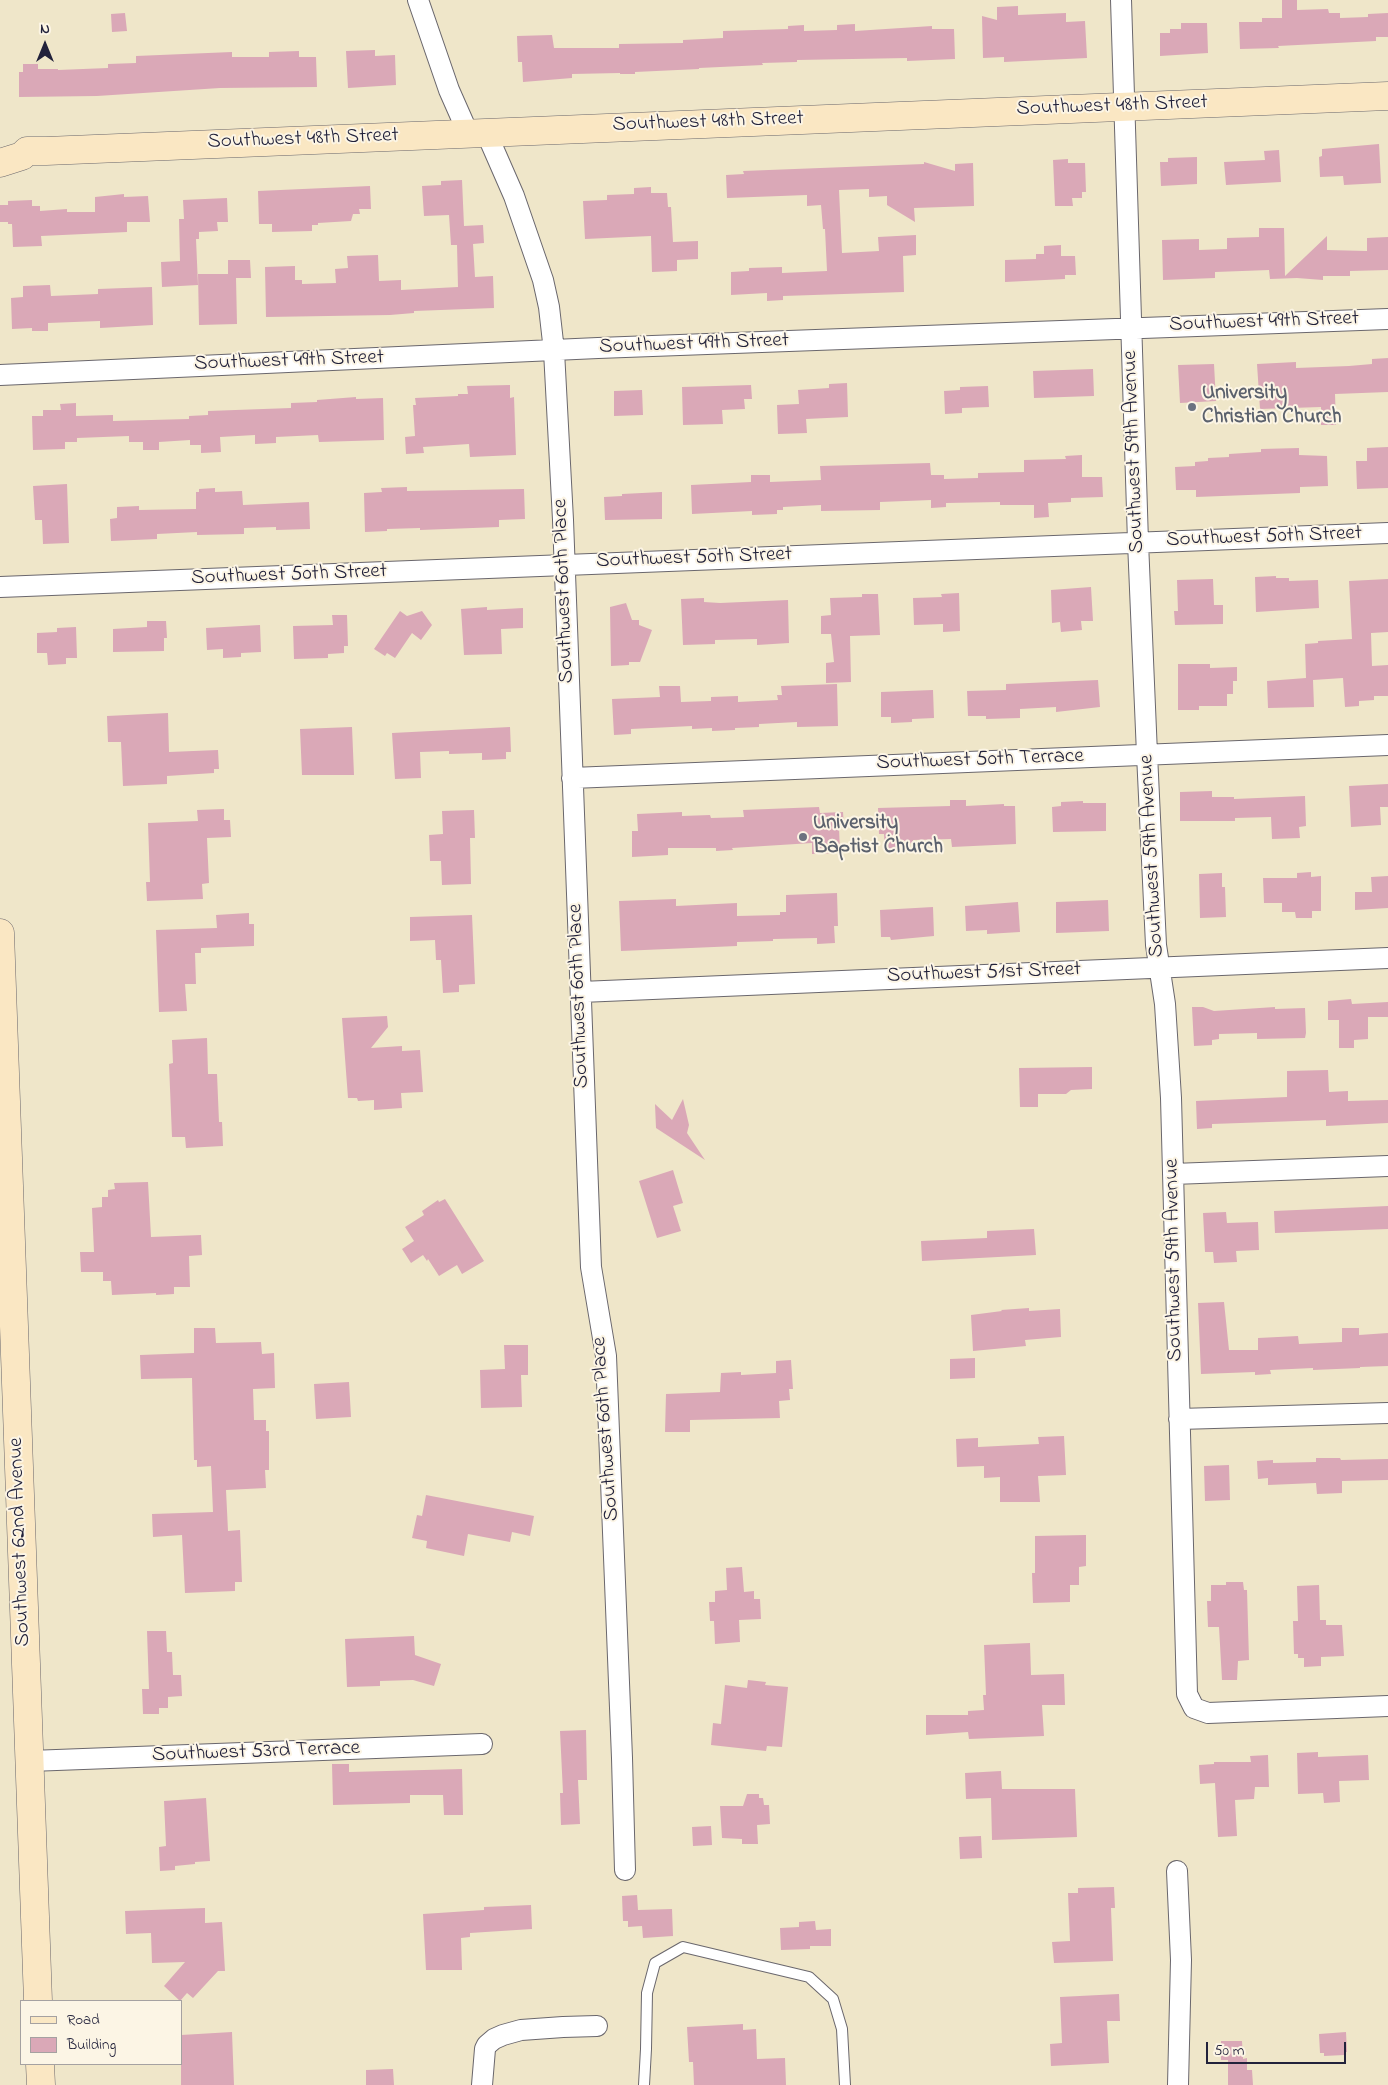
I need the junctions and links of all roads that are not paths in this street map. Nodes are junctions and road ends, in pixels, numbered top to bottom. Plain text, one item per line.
1 (418, 0) edge
2 (1121, 0) edge
3 (1388, 96) edge
4 (1124, 106) junction
5 (477, 132) junction
6 (0, 142) edge
7 (27, 152) junction
8 (0, 163) edge
9 (1388, 319) edge
10 (1131, 328) junction
11 (554, 351) junction
12 (0, 374) edge
13 (1388, 533) edge
14 (1138, 542) junction
15 (565, 564) junction
16 (0, 587) edge
17 (1388, 745) edge
18 (1147, 754) junction
19 (572, 778) junction
20 (0, 934) edge
21 (1388, 958) edge
22 (1160, 967) junction
23 (580, 992) junction
24 (1388, 1166) edge
25 (1172, 1174) junction
26 (1388, 1413) edge
27 (1179, 1419) junction
28 (1388, 1706) edge
29 (482, 1744) dead end
30 (30, 1761) junction
31 (625, 1870) dead end
32 (1177, 1870) dead end
33 (38, 2000) edge
34 (597, 2026) dead end
35 (40, 2065) edge
36 (41, 2085) edge
37 (482, 2085) edge
38 (644, 2085) edge
39 (845, 2085) edge
40 (1178, 2085) edge

1 - 5 street, Southwest 60th Place
2 - 4 street, Southwest 59th Avenue
3 - 4 street, Southwest 48th Street
4 - 5 street, Southwest 48th Street
4 - 10 street, Southwest 59th Avenue
5 - 7 street, Southwest 48th Street
5 - 11 street, Southwest 60th Place
6 - 7 street, Southwest 48th Street
7 - 8 street, Southwest 48th Street
9 - 10 street, Southwest 49th Street
10 - 11 street, Southwest 49th Street
10 - 14 street, Southwest 59th Avenue
11 - 12 street, Southwest 49th Street
11 - 15 street, Southwest 60th Place
13 - 14 street, Southwest 50th Street
14 - 15 street, Southwest 50th Street
14 - 18 street, Southwest 59th Avenue
15 - 16 street, Southwest 50th Street
15 - 19 street, Southwest 60th Place
17 - 18 street, Southwest 50th Terrace
18 - 19 street, Southwest 50th Terrace
18 - 22 street, Southwest 59th Avenue
19 - 23 street, Southwest 60th Place
20 - 30 street, Southwest 62nd Avenue
21 - 22 street, Southwest 51st Street
22 - 23 street, Southwest 51st Street
22 - 25 street, Southwest 59th Avenue
23 - 31 street, Southwest 60th Place
24 - 25 street
25 - 27 street, Southwest 59th Avenue
26 - 27 street
27 - 28 street, Southwest 59th Avenue
29 - 30 street, Southwest 53rd Terrace
30 - 33 street, Southwest 62nd Avenue
32 - 40 street
34 - 37 street
35 - 36 street
38 - 39 lane

